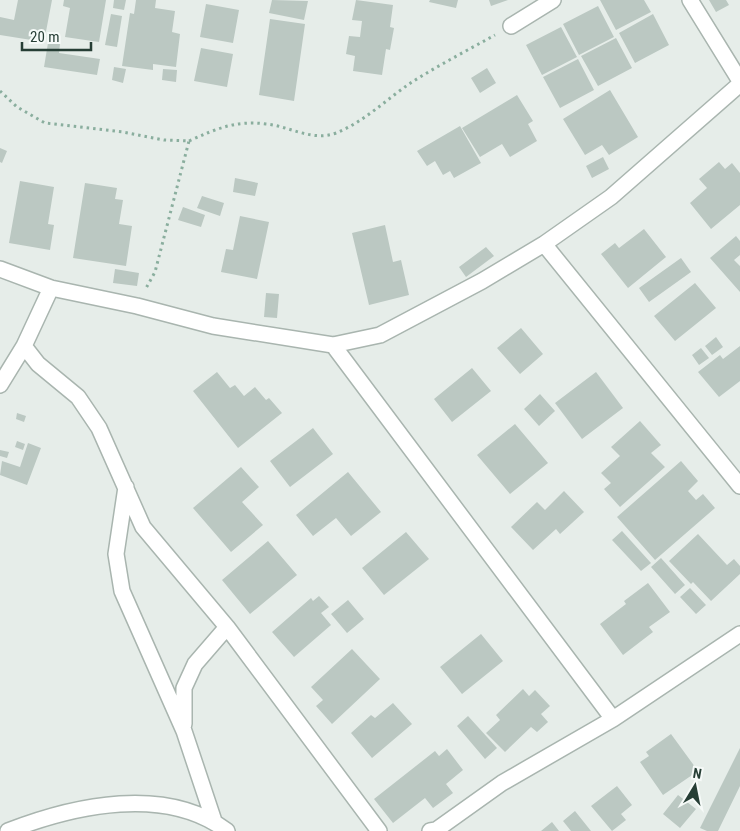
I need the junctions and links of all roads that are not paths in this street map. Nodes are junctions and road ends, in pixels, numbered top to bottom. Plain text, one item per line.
1 (553, 0) edge
2 (690, 0) edge
3 (511, 26) road end
4 (740, 83) edge
5 (544, 244) junction
6 (0, 269) edge
7 (51, 288) junction
8 (332, 345) junction
9 (24, 346) junction
10 (0, 385) edge
11 (126, 486) junction
12 (740, 486) edge
13 (227, 627) junction
14 (740, 634) edge
15 (613, 719) junction
16 (184, 730) junction
17 (214, 821) junction
18 (8, 831) edge
19 (227, 831) edge
20 (379, 831) edge
21 (430, 831) edge

1 - 3 street
2 - 4 street
4 - 5 street
5 - 8 street
5 - 12 street
6 - 7 street
7 - 8 street
7 - 9 street
8 - 15 street
9 - 10 street
9 - 11 street
11 - 13 street
11 - 16 street
13 - 16 street
13 - 20 street
14 - 15 street
15 - 21 street
16 - 17 street
17 - 18 street
17 - 19 street

